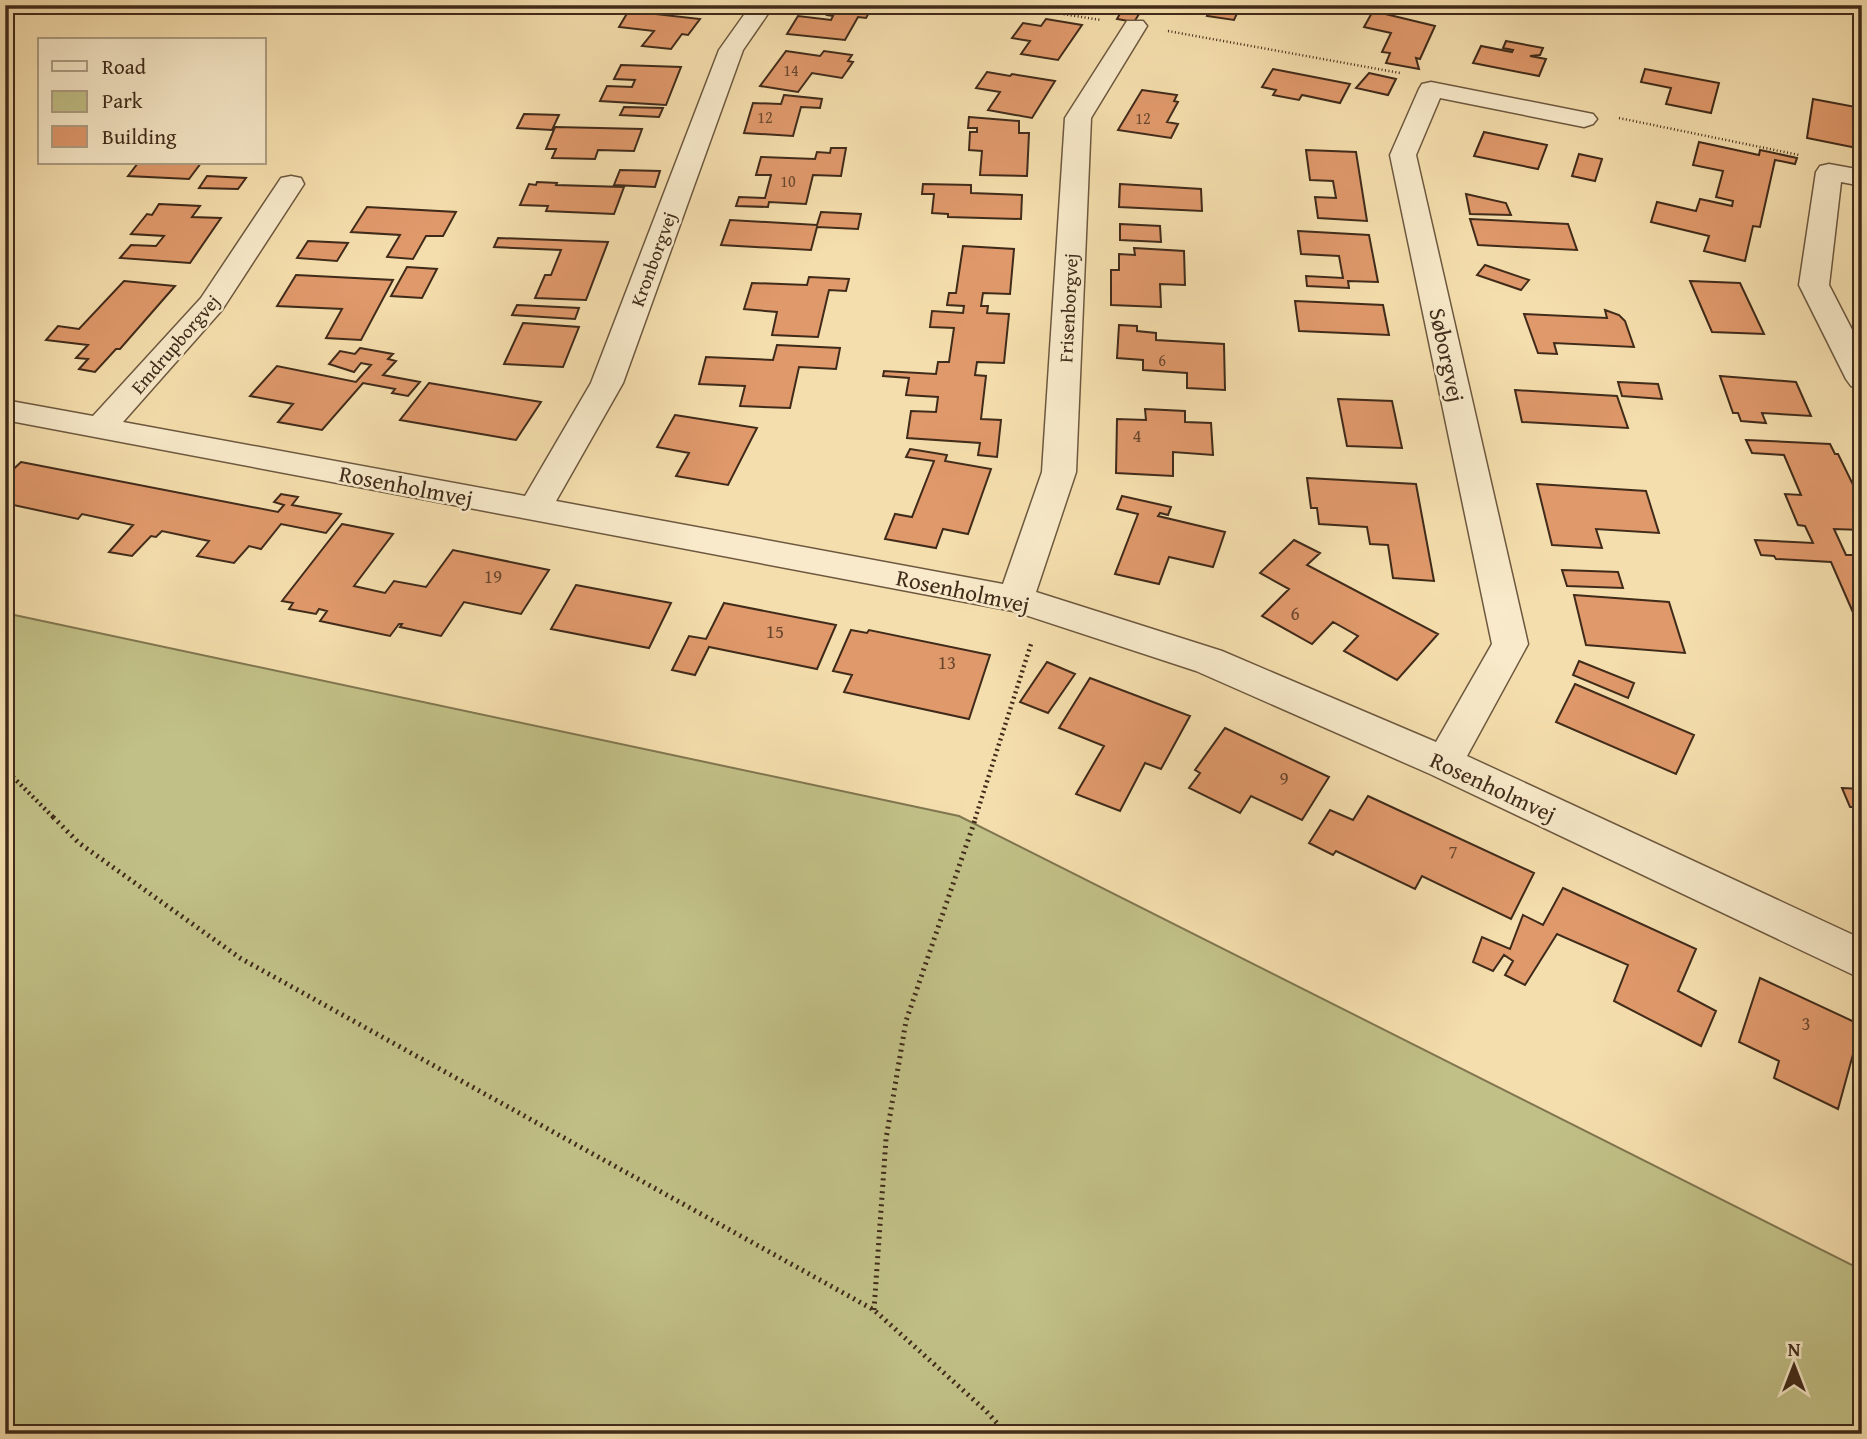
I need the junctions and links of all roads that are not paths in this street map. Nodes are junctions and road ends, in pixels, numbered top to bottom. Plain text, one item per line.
1 (763, 5) edge
2 (1135, 26) road end
3 (1584, 119) road end
4 (1862, 178) edge
5 (291, 184) dead end
6 (1862, 379) edge
7 (5, 410) edge
8 (99, 429) junction
9 (534, 510) junction
10 (1032, 604) junction
11 (1444, 763) junction
12 (1862, 960) edge

1 - 9 street, Kronborgvej
2 - 10 street, Frisenborgvej
3 - 11 street, Søborgvej
4 - 6 street
5 - 8 street, Emdrupborgvej
7 - 8 street, Rosenholmvej
8 - 9 street, Rosenholmvej
9 - 10 street, Rosenholmvej
10 - 11 street, Rosenholmvej
11 - 12 street, Rosenholmvej

